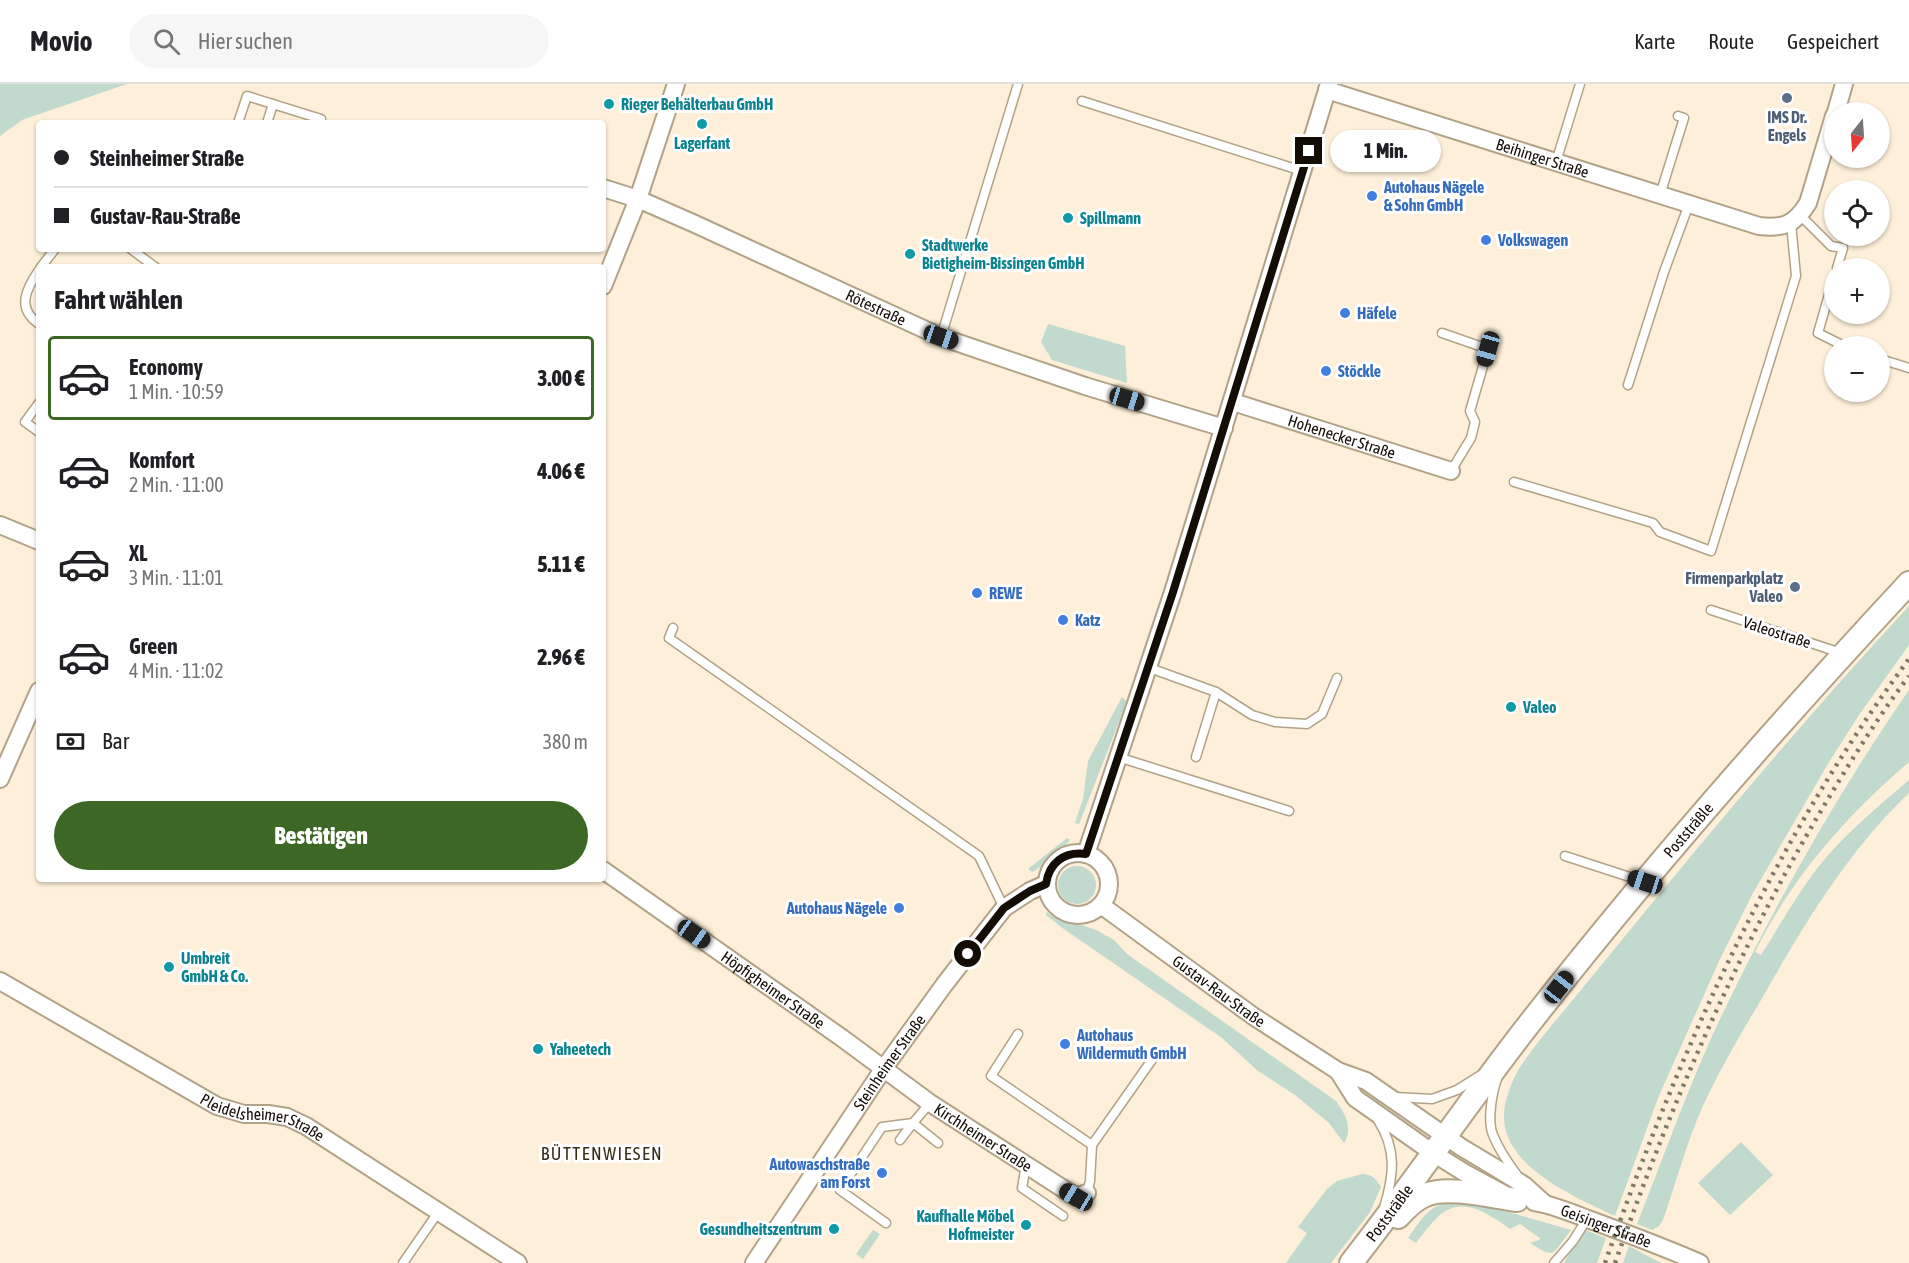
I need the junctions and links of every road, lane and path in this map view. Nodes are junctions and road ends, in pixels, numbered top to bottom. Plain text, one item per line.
1 (676, 84) edge
2 (1018, 84) edge
3 (1580, 84) edge
4 (1844, 84) edge
5 (1328, 87) edge
6 (1082, 101) dead end
7 (1839, 102) edge
8 (273, 104) junction
9 (1678, 116) dead end
10 (239, 120) edge
11 (268, 120) edge
12 (321, 120) edge
13 (1824, 150) edge
14 (1556, 162) junction
15 (1302, 171) junction
16 (606, 189) edge
17 (1660, 195) junction
18 (639, 199) junction
19 (1689, 204) junction
20 (1796, 219) junction
21 (53, 252) edge
22 (134, 252) edge
23 (1840, 258) edge
24 (43, 264) edge
25 (151, 264) edge
26 (36, 274) edge
27 (606, 279) edge
28 (1824, 312) edge
29 (36, 322) edge
30 (1442, 333) dead end
31 (1824, 336) edge
32 (941, 337) junction
33 (1890, 361) edge
34 (1909, 368) edge
35 (1629, 385) dead end
36 (1233, 402) junction
37 (36, 408) edge
38 (1224, 428) junction
39 (36, 430) edge
40 (1451, 471) joint
41 (1514, 482) dead end
42 (0, 525) edge
43 (36, 540) edge
44 (1909, 583) edge
45 (1711, 610) dead end
46 (673, 628) dead end
47 (1844, 654) junction
48 (1148, 667) junction
49 (1337, 678) dead end
50 (1216, 692) junction
51 (36, 698) edge
52 (1117, 757) junction
53 (1197, 757) dead end
54 (1, 776) edge
55 (1289, 811) dead end
56 (1086, 854) junction
57 (1565, 856) dead end
58 (606, 872) edge
59 (1645, 882) junction
60 (1046, 884) junction
61 (1101, 905) junction
62 (1004, 908) junction
63 (0, 981) edge
64 (1018, 1035) dead end
65 (1506, 1053) junction
66 (1156, 1054) dead end
67 (884, 1068) junction
68 (1338, 1071) junction
69 (1387, 1097) junction
70 (930, 1103) junction
71 (1372, 1109) junction
72 (913, 1123) junction
73 (900, 1140) dead end
74 (938, 1143) dead end
75 (1439, 1144) junction
76 (1092, 1145) junction
77 (1026, 1165) junction
78 (1087, 1193) joint
79 (1520, 1193) junction
80 (439, 1212) junction
81 (1063, 1216) dead end
82 (1587, 1219) junction
83 (886, 1223) dead end
84 (1355, 1261) edge
85 (403, 1263) edge
86 (518, 1263) edge
87 (754, 1263) edge
88 (1554, 1263) edge
89 (1700, 1263) edge

1 - 18 street
2 - 32 lane
3 - 14 lane
4 - 7 street
5 - 14 street, Beihinger Straße
5 - 15 street
6 - 15 lane
8 - 10 lane
8 - 11 lane
8 - 12 lane
9 - 17 lane
13 - 20 street
14 - 17 street, Beihinger Straße
15 - 36 street
16 - 18 street, Rötestraße
17 - 19 street, Beihinger Straße
18 - 27 street
18 - 32 street, Rötestraße
19 - 20 street, Beihinger Straße
19 - 35 lane
20 - 23 lane
20 - 41 lane
21 - 24 lane
22 - 25 lane
26 - 29 lane
28 - 31 lane
30 - 40 lane
32 - 38 street, Rötestraße
33 - 34 lane
36 - 38 street
36 - 40 street, Hohenecker Straße
37 - 39 lane
38 - 48 street
42 - 43 street
44 - 47 main road, Poststräßle
45 - 47 lane, Valeostraße
46 - 62 lane
47 - 59 main road, Poststräßle
48 - 50 lane
48 - 52 street
49 - 50 lane
50 - 53 lane
51 - 54 street
52 - 55 lane
52 - 56 street
56 - 60 street
56 - 61 street
57 - 59 lane
58 - 67 street, Höpfigheimer Straße
59 - 65 main road, Poststräßle
60 - 61 street
60 - 62 street, Steinheimer Straße
61 - 68 street, Gustav-Rau-Straße
62 - 67 street, Steinheimer Straße
63 - 80 street, Pleidelsheimer Straße
64 - 76 lane
65 - 69 lane
65 - 75 main road, Poststräßle
65 - 79 lane
66 - 76 lane
67 - 70 street, Kirchheimer Straße
67 - 87 street, Steinheimer Straße
68 - 69 street, Gustav-Rau-Straße
68 - 71 street, Gustav-Rau-Straße
69 - 75 street, Gustav-Rau-Straße
70 - 72 lane
70 - 77 street, Kirchheimer Straße
71 - 75 street, Gustav-Rau-Straße
71 - 84 lane
72 - 73 lane
72 - 74 lane
72 - 83 lane
75 - 79 street, Geisinger Straße
75 - 84 main road, Poststräßle
76 - 78 lane
77 - 78 street, Kirchheimer Straße
77 - 81 lane
79 - 82 street, Geisinger Straße
79 - 84 main road
80 - 85 lane
80 - 86 street, Pleidelsheimer Straße
82 - 88 lane
82 - 89 street, Geisinger Straße

